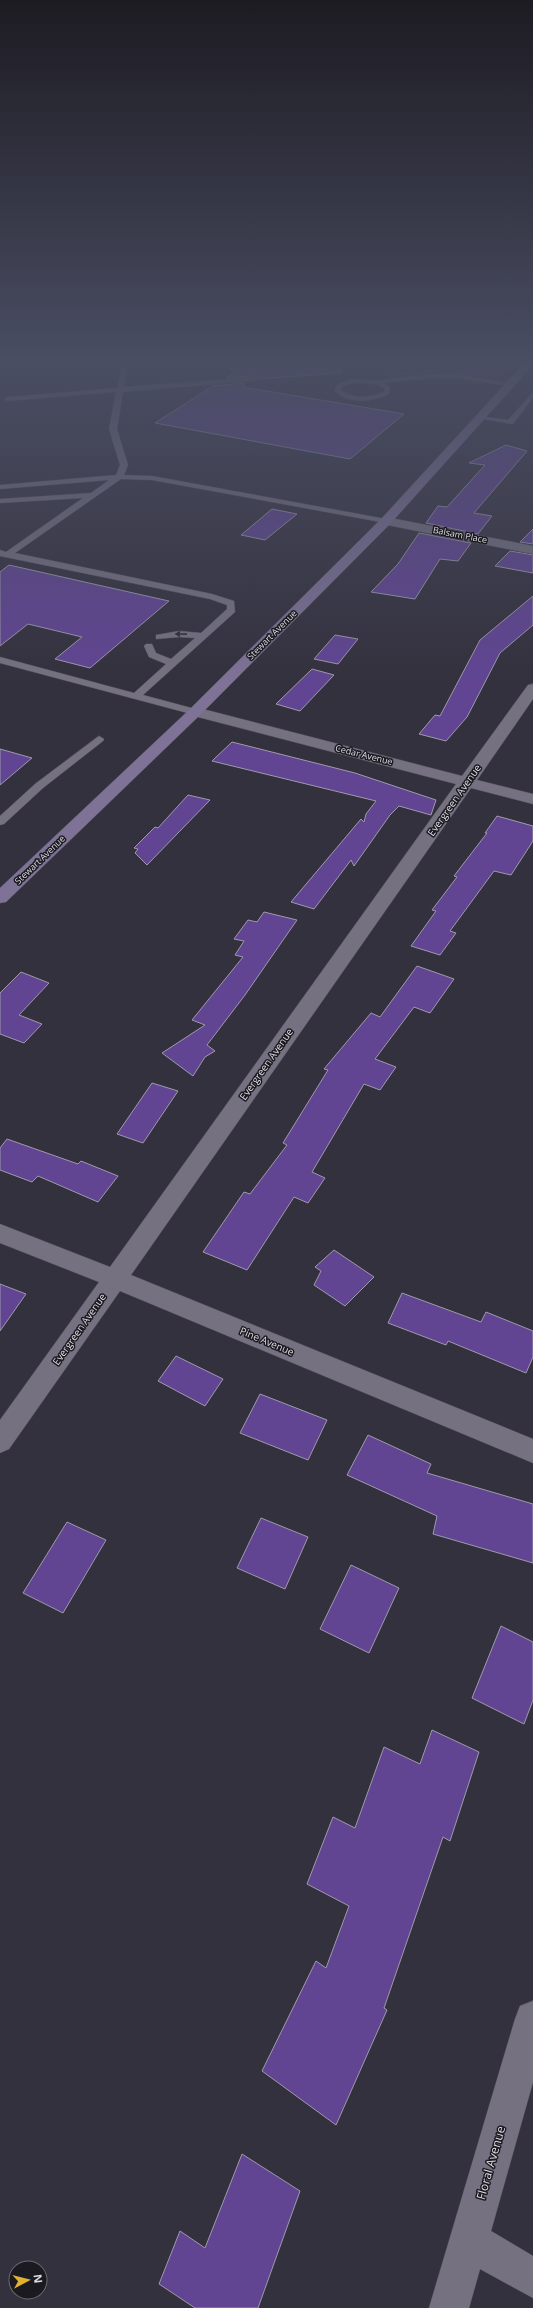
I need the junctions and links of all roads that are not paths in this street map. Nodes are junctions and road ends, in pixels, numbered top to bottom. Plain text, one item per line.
1 (124, 466) edge
2 (436, 466) edge
3 (119, 477) junction
4 (0, 487) edge
5 (94, 495) junction
6 (0, 501) edge
7 (386, 521) junction
8 (533, 550) edge
9 (4, 554) edge
10 (203, 636) junction
11 (159, 637) dead end
12 (149, 646) dead end
13 (0, 660) edge
14 (172, 663) junction
15 (533, 688) edge
16 (136, 696) junction
17 (195, 712) junction
18 (99, 739) dead end
19 (466, 782) junction
20 (533, 799) edge
21 (0, 822) edge
22 (0, 898) edge
23 (0, 1233) edge
24 (115, 1278) junction
25 (0, 1441) edge
26 (533, 1451) edge
27 (533, 2019) edge
28 (468, 2240) junction
29 (533, 2278) edge
30 (449, 2308) edge

1 - 3 lane
2 - 7 main road, Stewart Avenue
3 - 4 lane
3 - 5 lane
3 - 7 lane
5 - 6 lane
5 - 9 lane
7 - 8 street, Balsam Place
7 - 17 main road, Stewart Avenue
9 - 10 lane
10 -> 11 lane
10 - 14 lane
12 - 14 lane
13 - 16 lane
14 - 16 lane
15 - 19 street, Evergreen Avenue
16 - 17 lane
17 - 19 street, Cedar Avenue
17 - 22 main road, Stewart Avenue
18 - 21 lane
19 - 20 street, Cedar Avenue
19 - 24 street, Evergreen Avenue
23 - 24 street, Pine Avenue
24 - 25 street, Evergreen Avenue
24 - 26 street, Pine Avenue
27 - 28 street, Floral Avenue
28 - 29 street
28 - 30 street, Floral Avenue

